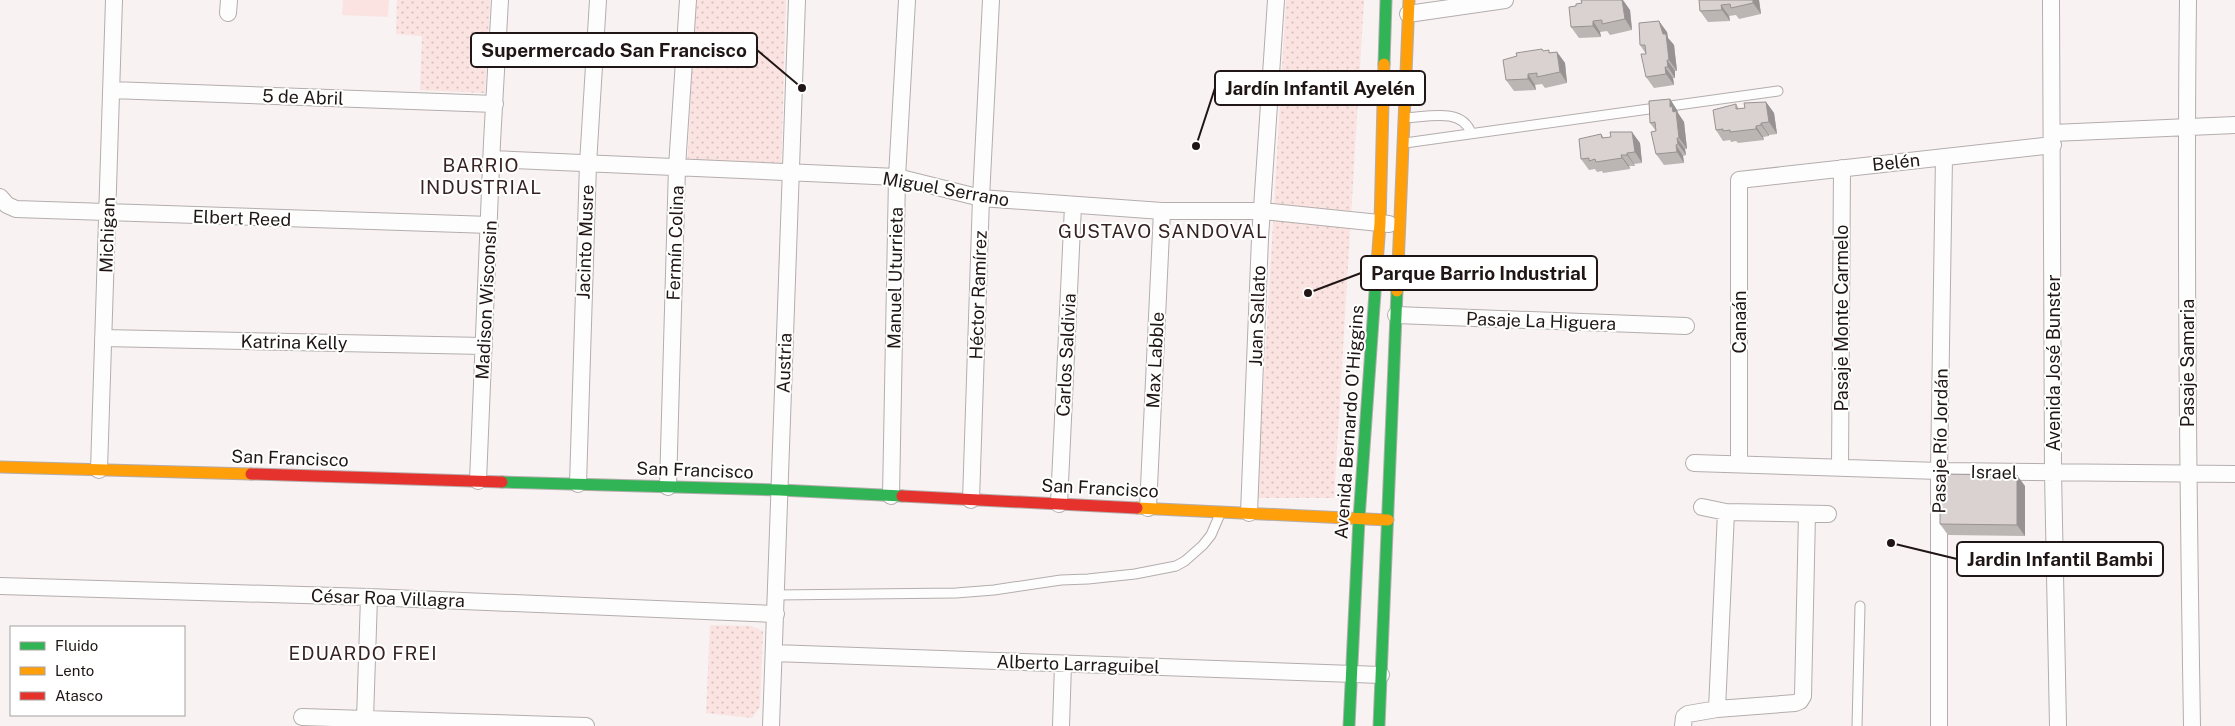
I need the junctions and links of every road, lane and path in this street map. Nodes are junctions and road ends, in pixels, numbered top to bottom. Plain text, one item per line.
1 (114, 0) edge
2 (500, 0) edge
3 (598, 0) edge
4 (688, 0) edge
5 (797, 0) edge
6 (907, 0) edge
7 (990, 0) edge
8 (1276, 0) edge
9 (1386, 0) edge
10 (1506, 0) edge
11 (2051, 0) edge
12 (2188, 0) edge
13 (1409, 7) edge
14 (110, 90) junction
15 (1778, 91) dead end
16 (496, 104) junction
17 (1404, 118) junction
18 (2235, 125) edge
19 (2186, 128) junction
20 (1471, 134) junction
21 (2053, 139) junction
22 (1403, 143) junction
23 (1944, 157) junction
24 (491, 159) junction
25 (588, 164) junction
26 (677, 167) junction
27 (1842, 168) junction
28 (791, 173) junction
29 (897, 177) junction
30 (1739, 180) joint
31 (0, 196) edge
32 (981, 198) junction
33 (1073, 206) junction
34 (1162, 211) junction
35 (1262, 211) junction
36 (107, 214) junction
37 (1380, 223) junction
38 (490, 225) junction
39 (1401, 226) junction
40 (1396, 315) junction
41 (1686, 326) dead end
42 (103, 338) junction
43 (484, 346) junction
44 (1694, 463) dead end
45 (1739, 464) junction
46 (0, 467) edge
47 (1840, 467) junction
48 (99, 470) junction
49 (1939, 471) junction
50 (2053, 472) junction
51 (2188, 474) junction
52 (2235, 474) edge
53 (478, 481) junction
54 (578, 484) junction
55 (668, 487) junction
56 (780, 490) junction
57 (891, 496) junction
58 (971, 500) junction
59 (1059, 504) junction
60 (1702, 507) dead end
61 (1148, 508) junction
62 (1220, 512) junction
63 (1726, 512) junction
64 (1249, 513) junction
65 (1807, 514) junction
66 (1828, 514) dead end
67 (1359, 519) junction
68 (1388, 520) junction
69 (0, 586) edge
70 (776, 595) junction
71 (369, 597) junction
72 (1860, 606) dead end
73 (776, 614) junction
74 (774, 653) junction
75 (1063, 664) junction
76 (1352, 674) junction
77 (1381, 675) junction
78 (1717, 709) junction
79 (302, 717) dead end
80 (365, 719) junction
81 (586, 726) edge
82 (771, 726) edge
83 (1061, 726) edge
84 (1349, 726) edge
85 (1379, 726) edge
86 (1683, 726) edge
87 (1857, 726) edge
88 (1939, 726) edge
89 (2058, 726) edge
90 (2192, 726) edge

1 - 14 street, Michigan
2 - 16 street, Madison Wisconsin
3 - 25 street, Jacinto Musre
4 - 26 street, Fermín Colina
5 - 28 street, Austria
6 - 29 street, Manuel Uturrieta
7 - 32 street, Héctor Ramírez
8 - 35 street, Juan Sallato
9 - 37 main road, Avenida Bernardo O'Higgins
10 - 13 street
11 - 21 street, Avenida José Bunster
12 - 19 street, Pasaje Samaria
13 - 17 main road
14 - 16 street, 5 de Abril
14 - 36 street, Michigan
15 - 20 lane
16 - 24 street, Madison Wisconsin
17 - 20 lane
17 - 22 main road
18 - 19 street, Belén
19 - 21 street, Belén
19 - 51 street, Pasaje Samaria
20 - 22 lane
21 - 23 street, Belén
21 - 50 street, Avenida José Bunster
22 - 39 main road
23 - 27 street, Belén
23 - 49 street, Pasaje Río Jordán
24 - 25 street, Miguel Serrano
24 - 38 street, Madison Wisconsin
25 - 26 street, Miguel Serrano
25 - 54 street, Jacinto Musre
26 - 28 street, Miguel Serrano
26 - 55 street, Fermín Colina
27 - 30 street, Belén
27 - 47 street, Pasaje Monte Carmelo
28 - 29 street, Miguel Serrano
28 - 56 street, Austria
29 - 32 street, Miguel Serrano
29 - 57 street, Manuel Uturrieta
30 - 45 street, Canaán
31 - 36 street, Elbert Reed
32 - 33 street, Miguel Serrano
32 - 58 street, Héctor Ramírez
33 - 34 street, Miguel Serrano
33 - 59 street, Carlos Saldivia
34 - 35 street, Miguel Serrano
34 - 61 street, Max Labble
35 - 37 street, Miguel Serrano
35 - 64 street, Juan Sallato
36 - 38 street, Elbert Reed
36 - 42 street, Michigan
37 - 39 street, Miguel Serrano
37 - 67 main road, Avenida Bernardo O'Higgins
38 - 43 street, Madison Wisconsin
39 - 40 main road
40 - 41 street, Pasaje La Higuera
40 - 68 main road
42 - 43 street, Katrina Kelly
42 - 48 street, Michigan
43 - 53 street, Madison Wisconsin
44 - 45 street, Israel
45 - 47 street, Israel
46 - 48 main road, San Francisco
47 - 49 street, Israel
48 - 53 main road, San Francisco
49 - 50 street, Israel
49 - 88 street, Pasaje Río Jordán
50 - 51 street, Israel
50 - 89 street, Avenida José Bunster
51 - 52 street, Israel
51 - 90 street, Pasaje Samaria
53 - 54 main road, San Francisco
54 - 55 main road, San Francisco
55 - 56 main road, San Francisco
56 - 57 main road, San Francisco
56 - 70 street, Austria
57 - 58 main road, San Francisco
58 - 59 main road, San Francisco
59 - 61 main road, San Francisco
60 - 63 street
61 - 62 main road, San Francisco
62 - 64 main road, San Francisco
62 - 70 lane
63 - 65 street
63 - 78 street
64 - 67 main road, San Francisco
65 - 66 street
65 - 78 street
67 - 68 main road, San Francisco
67 - 76 main road, Avenida Bernardo O'Higgins
68 - 77 main road
69 - 71 street, César Roa Villagra
70 - 73 street, Austria
71 - 73 street, César Roa Villagra
71 - 80 street
72 - 87 lane
73 - 74 street, Austria
74 - 75 street, Alberto Larraguibel
74 - 82 street, Austria
75 - 76 street, Alberto Larraguibel
75 - 83 street
76 - 77 street, Alberto Larraguibel
76 - 84 main road, Avenida Bernardo O'Higgins
77 - 85 main road
78 - 86 street
79 - 80 street
80 - 81 street

